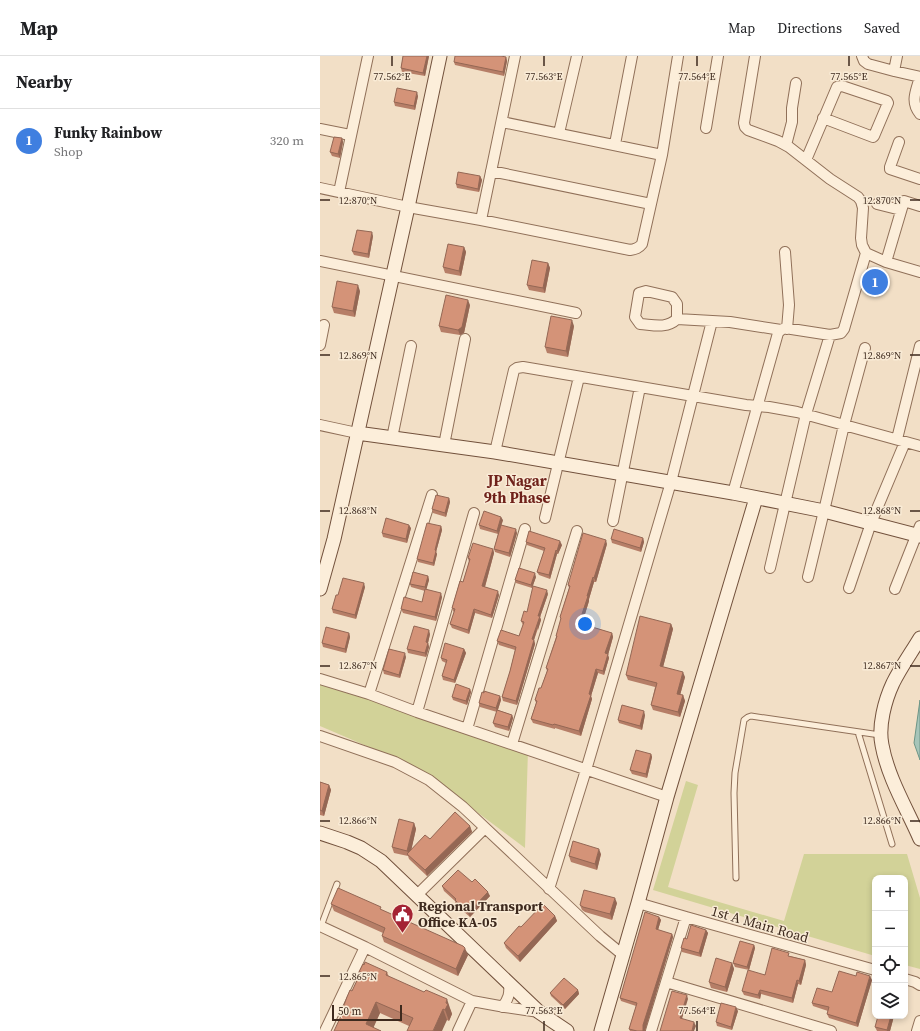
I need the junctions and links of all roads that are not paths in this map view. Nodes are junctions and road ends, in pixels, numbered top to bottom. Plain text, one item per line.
1 (368, 56) edge
2 (440, 56) edge
3 (515, 56) edge
4 (577, 56) edge
5 (632, 56) edge
6 (678, 56) edge
7 (718, 56) edge
8 (755, 56) edge
9 (862, 56) edge
10 (897, 56) edge
11 (894, 71) junction
12 (920, 77) edge
13 (796, 83) dead end
14 (920, 114) edge
15 (823, 118) junction
16 (502, 122) junction
17 (706, 128) dead end
18 (320, 129) edge
19 (559, 133) junction
20 (350, 135) junction
21 (899, 142) dead end
22 (615, 144) junction
23 (786, 145) junction
24 (662, 155) junction
25 (806, 160) junction
26 (491, 171) junction
27 (920, 179) edge
28 (320, 188) edge
29 (339, 192) junction
30 (651, 204) junction
31 (877, 204) dead end
32 (920, 206) edge
33 (408, 208) junction
34 (901, 210) junction
35 (481, 220) junction
36 (785, 252) dead end
37 (866, 253) junction
38 (320, 261) edge
39 (886, 262) junction
40 (920, 272) edge
41 (393, 276) junction
42 (576, 312) dead end
43 (677, 319) junction
44 (712, 321) junction
45 (324, 325) dead end
46 (784, 329) junction
47 (830, 335) junction
48 (464, 339) dead end
49 (320, 345) edge
50 (411, 346) dead end
51 (920, 346) edge
52 (865, 348) dead end
53 (578, 377) junction
54 (640, 387) junction
55 (694, 396) junction
56 (758, 406) junction
57 (806, 414) junction
58 (320, 425) edge
59 (844, 425) junction
60 (357, 433) junction
61 (392, 438) junction
62 (901, 441) junction
63 (444, 445) junction
64 (920, 446) edge
65 (495, 452) junction
66 (558, 463) junction
67 (622, 474) junction
68 (671, 482) junction
69 (733, 493) junction
70 (432, 495) dead end
71 (756, 498) junction
72 (786, 503) junction
73 (824, 511) junction
74 (474, 513) dead end
75 (545, 518) dead end
76 (613, 521) dead end
77 (871, 523) junction
78 (525, 529) dead end
79 (578, 531) dead end
80 (919, 532) edge
81 (770, 568) dead end
82 (808, 578) dead end
83 (849, 588) dead end
84 (320, 589) edge
85 (895, 589) dead end
86 (920, 638) edge
87 (320, 679) edge
88 (370, 694) junction
89 (416, 712) junction
90 (467, 729) junction
91 (858, 732) junction
92 (881, 735) junction
93 (320, 736) edge
94 (512, 744) junction
95 (586, 770) junction
96 (668, 797) junction
97 (485, 828) junction
98 (320, 833) edge
99 (920, 839) edge
100 (892, 844) dead end
101 (736, 878) dead end
102 (337, 884) dead end
103 (550, 889) junction
104 (417, 895) junction
105 (638, 903) junction
106 (686, 918) junction
107 (320, 926) edge
108 (365, 947) junction
109 (623, 955) junction
110 (872, 969) edge
111 (908, 980) edge
112 (666, 982) junction
113 (509, 983) junction
114 (920, 985) edge
115 (472, 1001) junction
116 (502, 1007) junction
117 (539, 1012) junction
118 (920, 1021) edge
119 (325, 1031) edge
120 (458, 1031) edge
121 (567, 1031) edge
122 (601, 1031) edge
123 (651, 1031) edge
124 (831, 1031) edge
125 (917, 1031) edge

1 - 20 street
2 - 33 street
3 - 16 street
4 - 19 street
5 - 22 street
6 - 24 street
7 - 17 street
8 - 23 street
9 - 11 street
10 - 11 street
11 - 12 street
12 - 14 street
13 - 23 street
15 - 15 street
15 - 25 street
16 - 19 street
16 - 26 street
18 - 20 street
19 - 22 street
20 - 29 street
21 - 27 street
22 - 24 street
23 - 25 street
24 - 30 street
25 - 37 street
26 - 30 street
26 - 35 street
28 - 29 street
29 - 33 street
30 - 35 street
31 - 34 street
32 - 34 street
33 - 35 street
33 - 41 street
34 - 39 street
36 - 46 street
37 - 39 street
37 - 47 street
38 - 41 street
39 - 40 street
41 - 42 street
41 - 60 street
43 - 43 street
43 - 44 street
44 - 46 street
44 - 55 street
45 - 49 street
46 - 47 street
46 - 56 street
47 - 57 street
48 - 63 street
50 - 61 street
51 - 62 street
52 - 59 street
53 - 54 street
53 - 65 street
53 - 66 street
54 - 55 street
54 - 67 street
55 - 56 street
55 - 68 street
56 - 57 street
56 - 69 street
57 - 59 street
57 - 72 street
58 - 60 street
59 - 62 street
59 - 73 street
60 - 61 street
60 - 84 street
61 - 63 street
62 - 64 street
62 - 77 street
63 - 65 street
65 - 66 street
66 - 67 street
66 - 75 street
67 - 68 street
67 - 76 street
68 - 69 street
68 - 95 street
69 - 71 street
70 - 88 street
71 - 72 street
71 - 96 street
72 - 73 street
72 - 81 street
73 - 77 street
73 - 82 street
74 - 89 street
77 - 80 street
77 - 83 street
78 - 90 street
79 - 94 street
80 - 85 street
86 - 92 street
87 - 88 street
88 - 89 street
89 - 90 street
90 - 94 street
91 - 92 lane
91 - 100 lane
91 - 101 lane
92 - 99 street
93 - 97 street
94 - 95 street
95 - 96 street
95 - 103 street
96 - 105 street
97 - 103 street
97 - 104 street
98 - 104 street
102 - 107 lane
103 - 109 street
104 - 113 street
105 - 106 street, 1st A Main Road
105 - 109 street
106 - 110 street, 1st A Main Road
106 - 112 street
107 - 108 street
108 - 115 street
108 - 119 street
109 - 122 street
111 - 114 street
112 - 123 street
112 - 124 street
113 - 116 street
113 - 117 street
115 - 116 street
115 - 120 street
116 - 117 street
117 - 121 street
118 - 125 street

